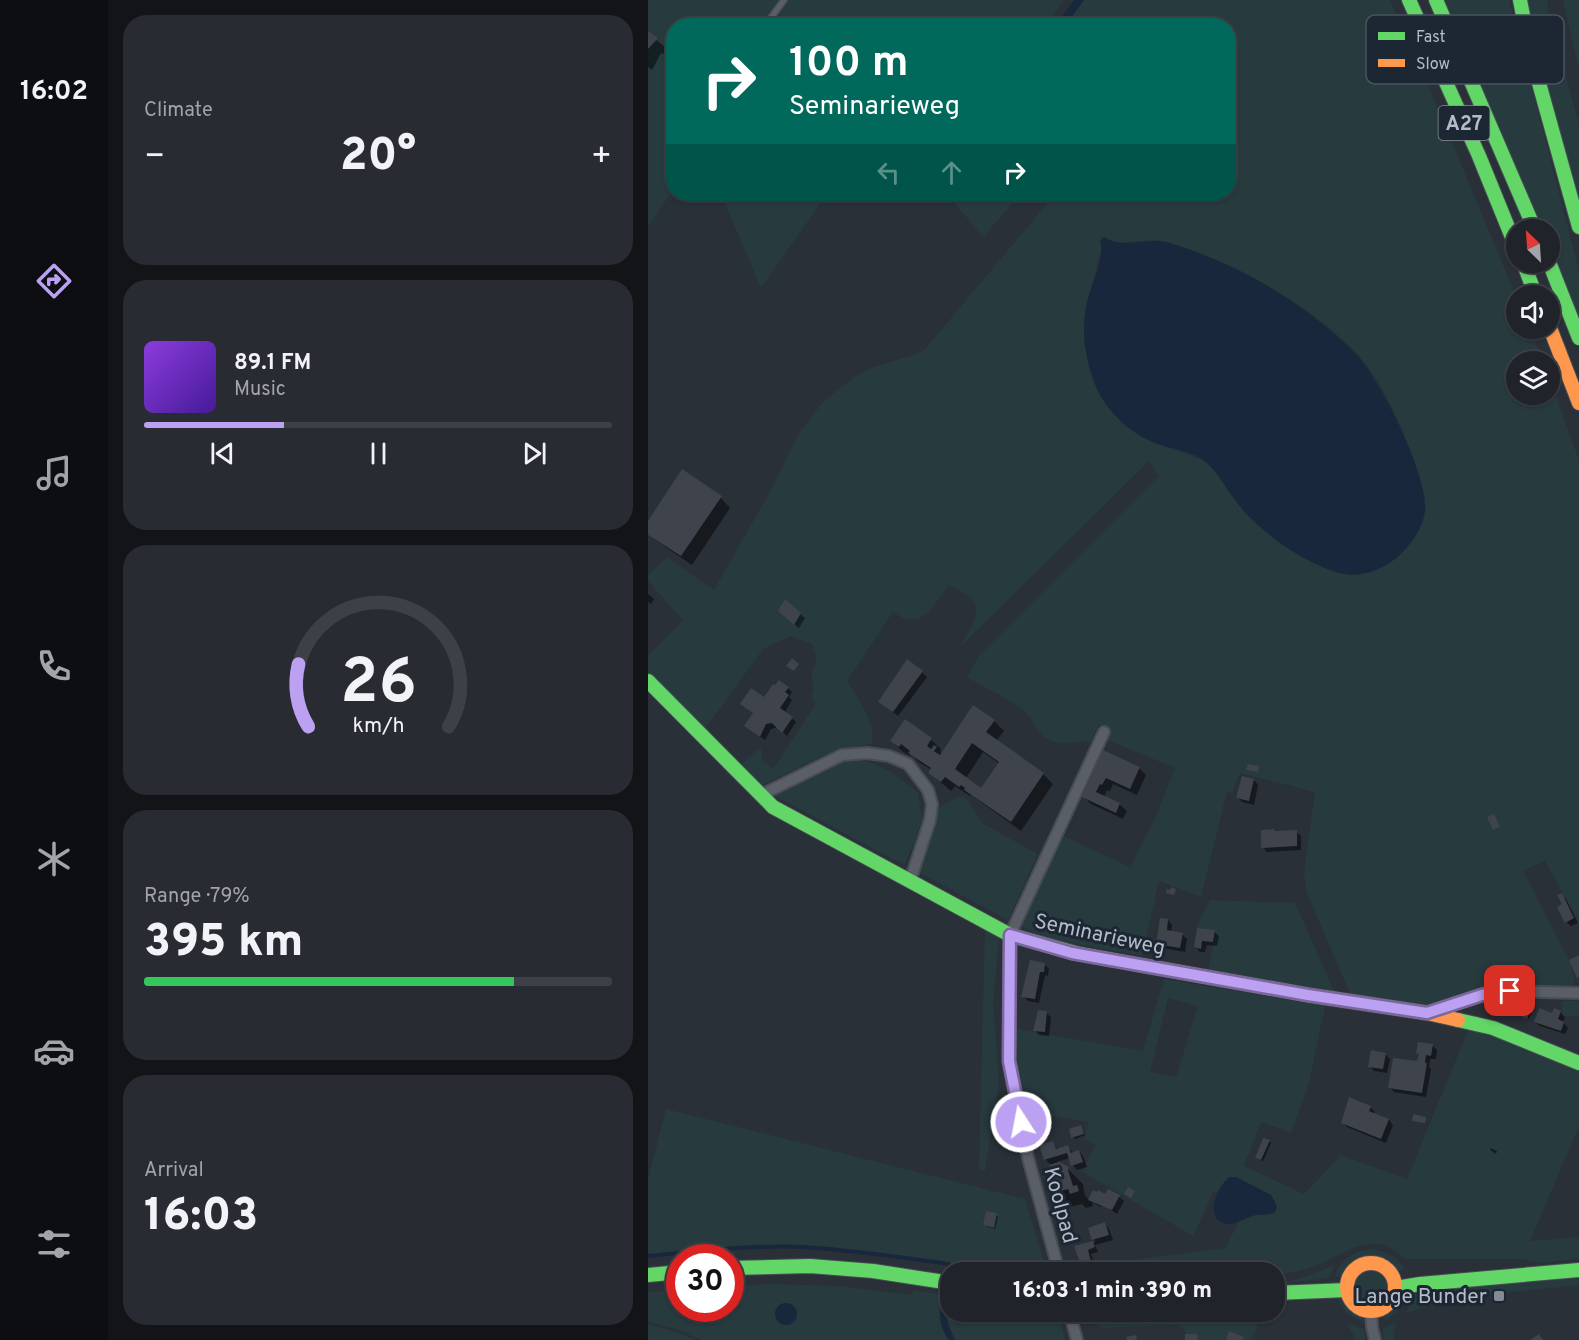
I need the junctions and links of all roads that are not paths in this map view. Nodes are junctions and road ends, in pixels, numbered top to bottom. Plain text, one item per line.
1 (784, 0) edge
2 (1409, 0) edge
3 (1436, 0) edge
4 (1520, 0) edge
5 (1416, 15) edge
6 (1442, 15) edge
7 (1523, 15) edge
8 (771, 18) edge
9 (1447, 84) edge
10 (1472, 84) edge
11 (1539, 84) edge
12 (1530, 219) edge
13 (1506, 223) edge
14 (1579, 227) edge
15 (1553, 273) edge
16 (1579, 338) edge
17 (1554, 339) edge
18 (1579, 403) edge
19 (648, 681) edge
20 (1104, 732) dead end
21 (761, 795) junction
22 (910, 881) junction
23 (1010, 935) junction
24 (1579, 993) edge
25 (1427, 1013) junction
26 (1579, 1063) edge
27 (1056, 1262) edge
28 (744, 1268) edge
29 (1579, 1270) edge
30 (666, 1273) edge
31 (648, 1275) edge
32 (940, 1281) edge
33 (1396, 1288) junction
34 (1347, 1290) junction
35 (1285, 1293) edge
36 (1371, 1312) junction
37 (1072, 1322) edge
38 (1077, 1340) edge
39 (1375, 1340) edge

1 - 8 lane
2 - 5 main road, A27
3 - 6 main road, A27
4 - 7 main road
9 - 13 main road, A27
10 - 12 main road, A27
11 - 14 main road
15 - 16 main road
17 - 18 main road
19 - 21 main road, Seminarieweg
20 - 23 street
21 - 22 main road, Seminarieweg
21 - 22 street
22 - 23 main road, Seminarieweg
23 - 25 main road, Seminarieweg
23 - 27 street, Koolpad
24 - 25 street
25 - 26 main road, Seminarieweg
28 - 32 main road
29 - 33 main road
30 - 31 main road
33 - 34 main road
33 - 36 main road
34 - 35 main road
34 - 36 main road
36 - 39 street
37 - 38 street

